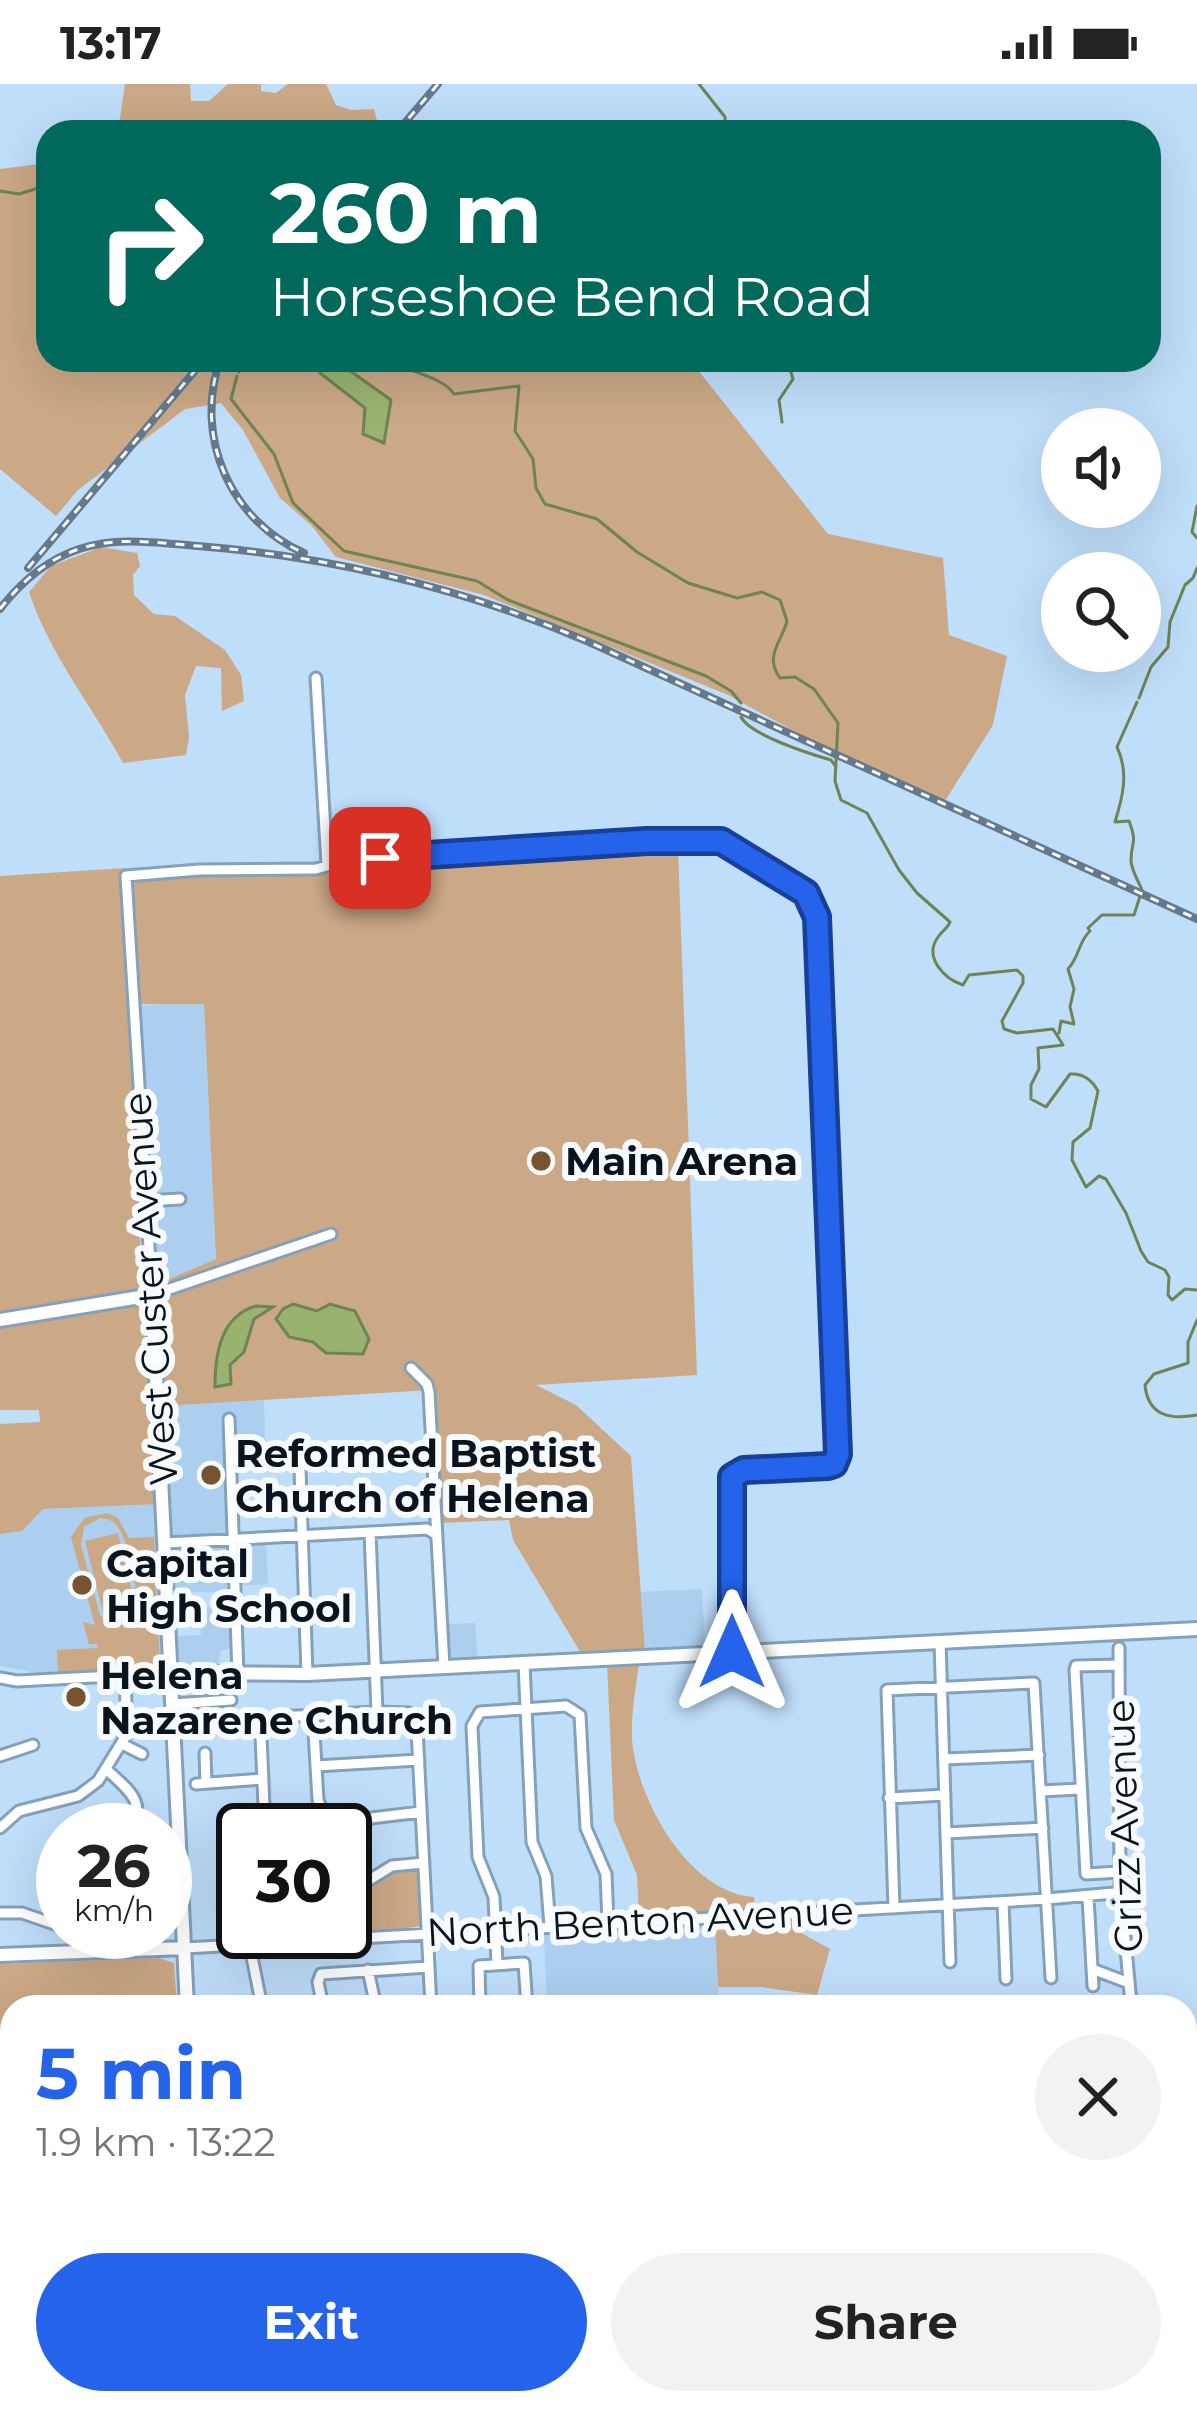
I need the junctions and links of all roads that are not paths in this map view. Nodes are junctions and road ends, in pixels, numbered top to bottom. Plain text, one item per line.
1 (316, 678) dead end
2 (327, 864) junction
3 (180, 1199) dead end
4 (144, 1201) junction
5 (331, 1234) dead end
6 (152, 1295) junction
7 (0, 1319) edge
8 (411, 1369) dead end
9 (229, 1419) dead end
10 (300, 1469) dead end
11 (370, 1532) junction
12 (436, 1535) junction
13 (302, 1536) junction
14 (233, 1539) junction
15 (166, 1543) junction
16 (1197, 1629) edge
17 (940, 1642) junction
18 (1119, 1648) dead end
19 (732, 1652) junction
20 (524, 1663) junction
21 (1119, 1664) junction
22 (444, 1667) junction
23 (375, 1670) junction
24 (172, 1673) junction
25 (238, 1674) junction
26 (308, 1674) junction
27 (125, 1675) junction
28 (0, 1678) edge
29 (941, 1686) junction
30 (231, 1700) dead end
31 (173, 1704) junction
32 (526, 1708) junction
33 (376, 1712) junction
34 (313, 1715) junction
35 (230, 1721) dead end
36 (174, 1724) junction
37 (122, 1744) junction
38 (33, 1745) dead end
39 (205, 1753) dead end
40 (142, 1754) dead end
41 (1039, 1755) junction
42 (0, 1756) edge
43 (944, 1759) junction
44 (419, 1760) junction
45 (316, 1766) junction
46 (106, 1768) junction
47 (263, 1779) junction
48 (1081, 1789) junction
49 (1041, 1791) junction
50 (945, 1796) junction
51 (889, 1798) junction
52 (137, 1803) edge
53 (178, 1803) edge
54 (264, 1803) edge
55 (319, 1803) edge
56 (421, 1812) junction
57 (372, 1818) edge
58 (0, 1828) edge
59 (1043, 1828) junction
60 (946, 1833) junction
61 (424, 1862) junction
62 (1120, 1872) junction
63 (1086, 1874) junction
64 (1071, 1876) dead end
65 (372, 1878) edge
66 (1136, 1891) dead end
67 (1121, 1892) junction
68 (1088, 1897) junction
69 (1047, 1899) junction
70 (1003, 1902) junction
71 (948, 1904) junction
72 (894, 1908) junction
73 (0, 1913) edge
74 (36, 1918) edge
75 (608, 1923) junction
76 (550, 1926) junction
77 (494, 1928) junction
78 (428, 1932) junction
79 (372, 1934) edge
80 (36, 1953) edge
81 (0, 1955) edge
82 (185, 1959) edge
83 (252, 1959) edge
84 (950, 1962) dead end
85 (497, 1964) junction
86 (429, 1967) junction
87 (1092, 1969) junction
88 (368, 1970) junction
89 (1051, 1978) dead end
90 (1006, 1979) dead end
91 (1130, 1983) junction
92 (1093, 1986) dead end
93 (186, 1995) edge
94 (260, 1995) edge
95 (321, 1995) edge
96 (373, 1995) edge
97 (430, 1995) edge
98 (480, 1995) edge
99 (526, 1995) edge
100 (1131, 1995) edge

1 - 2 street
2 - 4 street, West Custer Avenue
2 - 19 street
3 - 4 street
4 - 6 street, West Custer Avenue
5 - 6 street
6 - 7 main road
6 - 15 main road, West Custer Avenue
8 - 12 street
9 - 14 street
10 - 13 street
11 - 12 street
11 - 13 street
11 - 23 street
12 - 22 street
13 - 14 street
13 - 26 street
14 - 15 street
14 - 25 street
15 - 24 main road, West Custer Avenue
16 - 17 main road
17 - 19 main road
17 - 29 street
18 - 21 street, Grizz Avenue
19 - 20 main road
20 - 22 main road
20 - 32 street
21 - 48 street
21 - 62 street, Grizz Avenue
22 - 23 main road
23 - 26 main road
23 - 33 street
24 - 25 main road
24 - 27 street
24 - 31 main road, West Custer Avenue
25 - 26 main road
27 - 28 street
27 - 37 street
29 - 41 street
29 - 43 street
29 - 51 street
30 - 31 street
31 - 36 main road, West Custer Avenue
32 - 75 street
32 - 76 street
32 - 77 street
33 - 34 street
33 - 44 street
34 - 45 street
34 - 47 street
35 - 36 street
36 - 53 main road, West Custer Avenue
37 - 40 street
37 - 46 street
38 - 42 street
39 - 47 street
41 - 43 street
41 - 49 street
43 - 50 street
44 - 45 street
44 - 56 street
45 - 55 street
46 - 52 street
46 - 58 street
47 - 54 street
48 - 49 street
48 - 63 street
49 - 59 street
50 - 51 street
50 - 60 street
51 - 72 street
56 - 57 street
56 - 61 street
59 - 60 street
59 - 69 street
60 - 71 street
61 - 65 street
61 - 78 street
62 - 63 street
62 - 67 street, Grizz Avenue
63 - 64 street
66 - 67 street, North Benton Avenue
67 - 68 street, North Benton Avenue
67 - 91 street, Grizz Avenue
68 - 69 street, North Benton Avenue
68 - 87 street
69 - 70 street, North Benton Avenue
69 - 89 street
70 - 71 street, North Benton Avenue
70 - 90 street
71 - 72 street, North Benton Avenue
71 - 84 street
72 - 75 street, North Benton Avenue
73 - 74 street
75 - 76 street, North Benton Avenue
76 - 77 street, North Benton Avenue
77 - 78 street, North Benton Avenue
77 - 85 street
78 - 79 street, North Benton Avenue
78 - 86 street
80 - 81 main road, North Benton Avenue
82 - 93 main road, West Custer Avenue
83 - 94 street
85 - 98 street
85 - 99 street
86 - 88 street
86 - 97 street
87 - 91 street
87 - 92 street
88 - 95 street
88 - 96 street
91 - 100 street, Grizz Avenue

